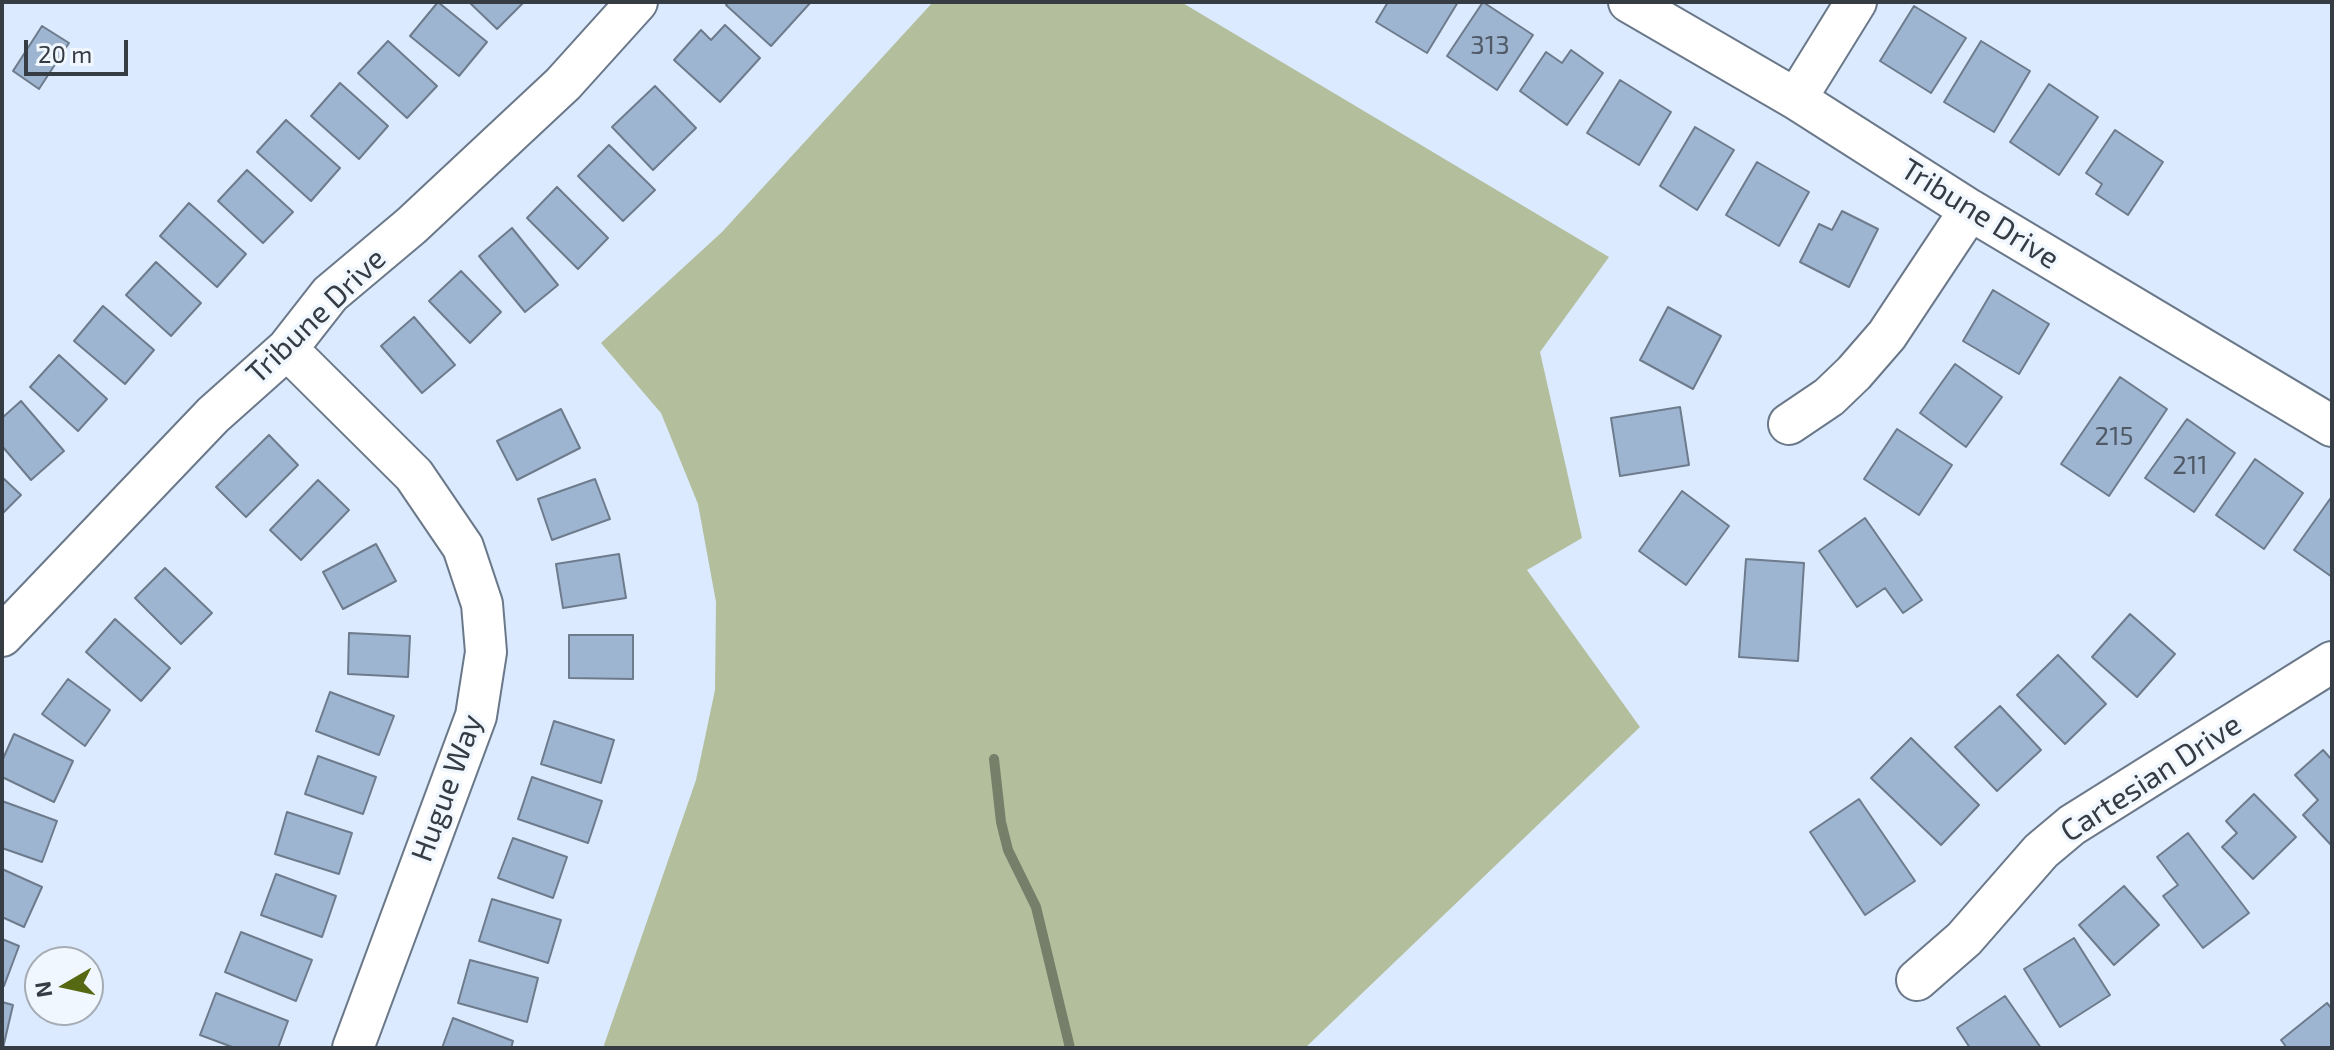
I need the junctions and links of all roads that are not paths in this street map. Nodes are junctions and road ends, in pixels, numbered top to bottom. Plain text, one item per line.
1 (637, 2) edge
2 (1629, 2) edge
3 (1856, 2) edge
4 (1796, 99) junction
5 (1970, 210) junction
6 (287, 349) junction
7 (1789, 424) dead end
8 (2332, 426) edge
9 (2, 636) edge
10 (2332, 662) edge
11 (1917, 980) dead end
12 (353, 1048) edge

1 - 6 street, Tribune Drive
2 - 4 street, Tribune Drive
3 - 4 street
4 - 5 street, Tribune Drive
5 - 7 street
5 - 8 street, Tribune Drive
6 - 9 street, Tribune Drive
6 - 12 street, Hugue Way
10 - 11 street, Cartesian Drive

